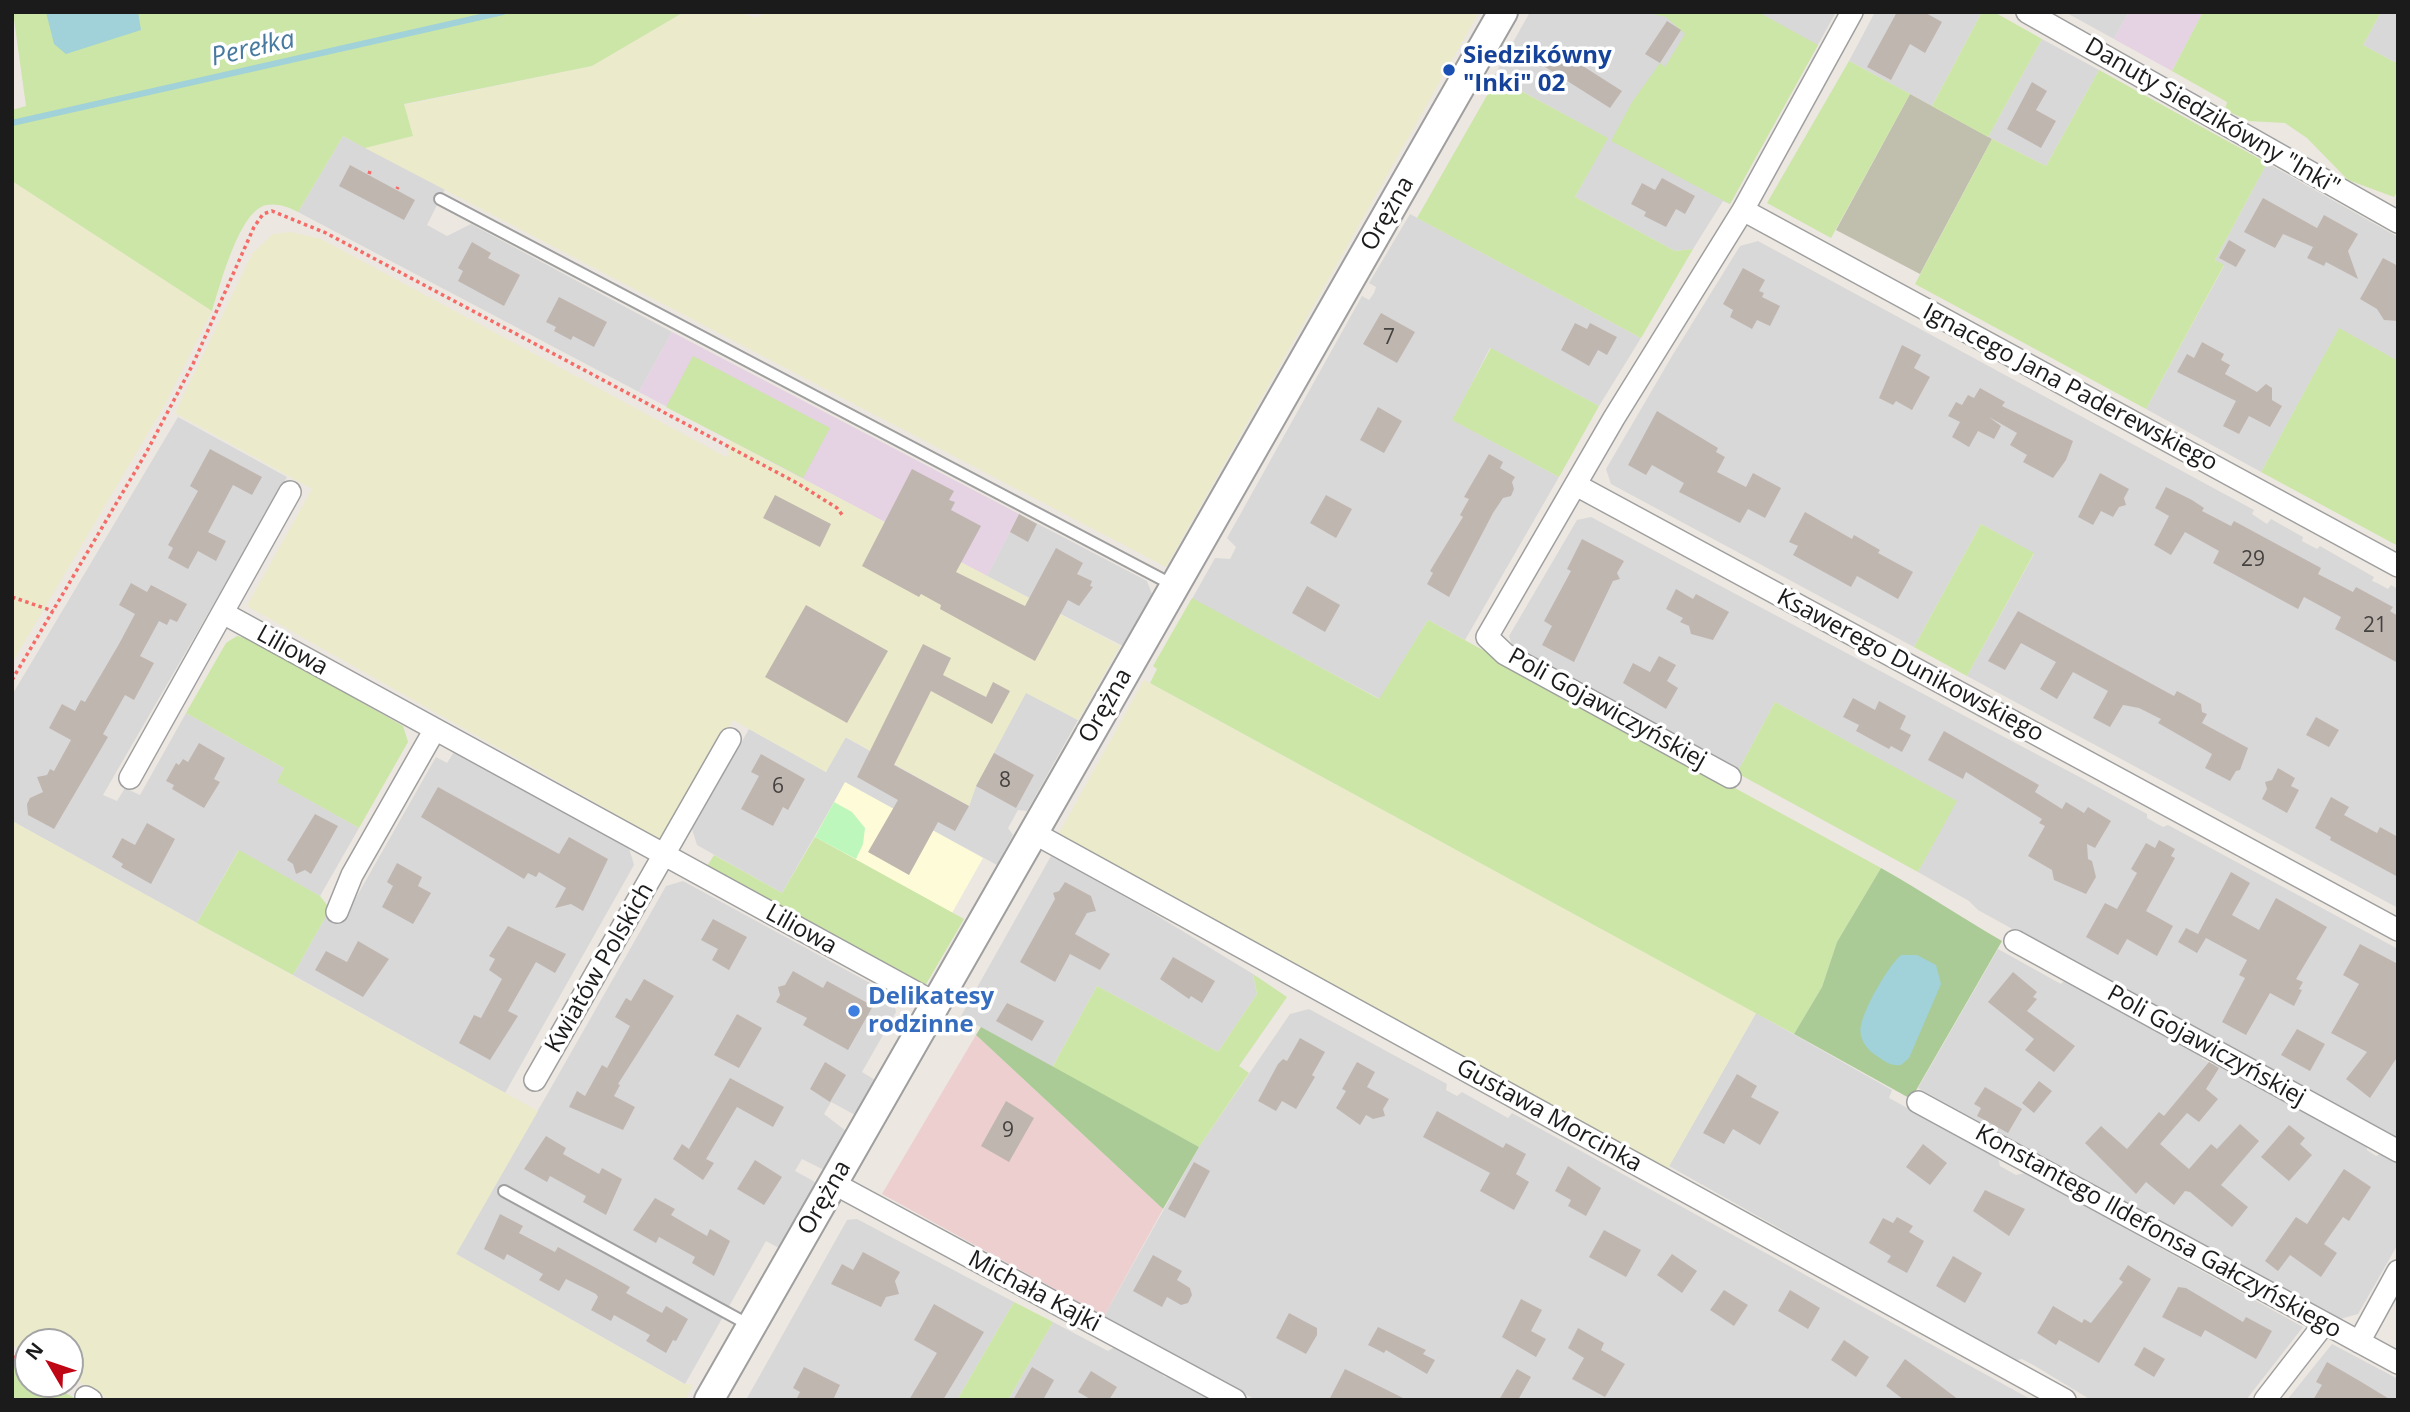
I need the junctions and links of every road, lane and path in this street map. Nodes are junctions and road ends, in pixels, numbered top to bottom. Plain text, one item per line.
1 (1503, 12) edge
2 (1852, 12) edge
3 (2027, 12) edge
4 (440, 199) dead end
5 (1743, 210) junction
6 (2398, 222) edge
7 (1576, 485) junction
8 (290, 492) dead end
9 (843, 516) dead end
10 (2398, 566) edge
11 (1176, 586) junction
12 (12, 597) edge
13 (53, 611) junction
14 (223, 613) junction
15 (12, 680) edge
16 (435, 730) junction
17 (730, 739) dead end
18 (1730, 777) dead end
19 (130, 778) dead end
20 (1034, 833) junction
21 (665, 856) junction
22 (337, 912) dead end
23 (2398, 930) edge
24 (2015, 941) dead end
25 (937, 1004) junction
26 (535, 1080) dead end
27 (1918, 1101) dead end
28 (2398, 1151) edge
29 (833, 1183) junction
30 (504, 1191) dead end
31 (2398, 1271) edge
32 (2324, 1324) junction
33 (751, 1326) junction
34 (2359, 1342) junction
35 (2398, 1363) edge
36 (709, 1400) edge
37 (1235, 1400) edge
38 (2065, 1400) edge
39 (2265, 1400) edge

1 - 11 street, Orężna
2 - 5 street
3 - 6 street, Danuty Siedzikówny "Inki"
4 - 11 lane
5 - 7 street
5 - 10 street, Ignacego Jana Paderewskiego
7 - 18 street, Poli Gojawiczyńskiej
7 - 23 street, Ksawerego Dunikowskiego
8 - 14 street
9 - 13 path
11 - 20 street, Orężna
12 - 13 path
13 - 15 path
14 - 16 street, Liliowa
14 - 19 street
16 - 21 street, Liliowa
16 - 22 street
17 - 21 street
20 - 25 street, Orężna
20 - 38 street, Gustawa Morcinka
21 - 25 street, Liliowa
21 - 26 street, Kwiatów Polskich
24 - 28 street, Poli Gojawiczyńskiej
25 - 29 street, Orężna
27 - 32 street, Konstantego Ildefonsa Gałczyńskiego
29 - 33 street, Orężna
29 - 37 street, Michała Kajki
30 - 33 lane
31 - 34 street
32 - 34 street, Konstantego Ildefonsa Gałczyńskiego
32 - 39 street
33 - 36 street, Orężna
34 - 35 street, Konstantego Ildefonsa Gałczyńskiego

